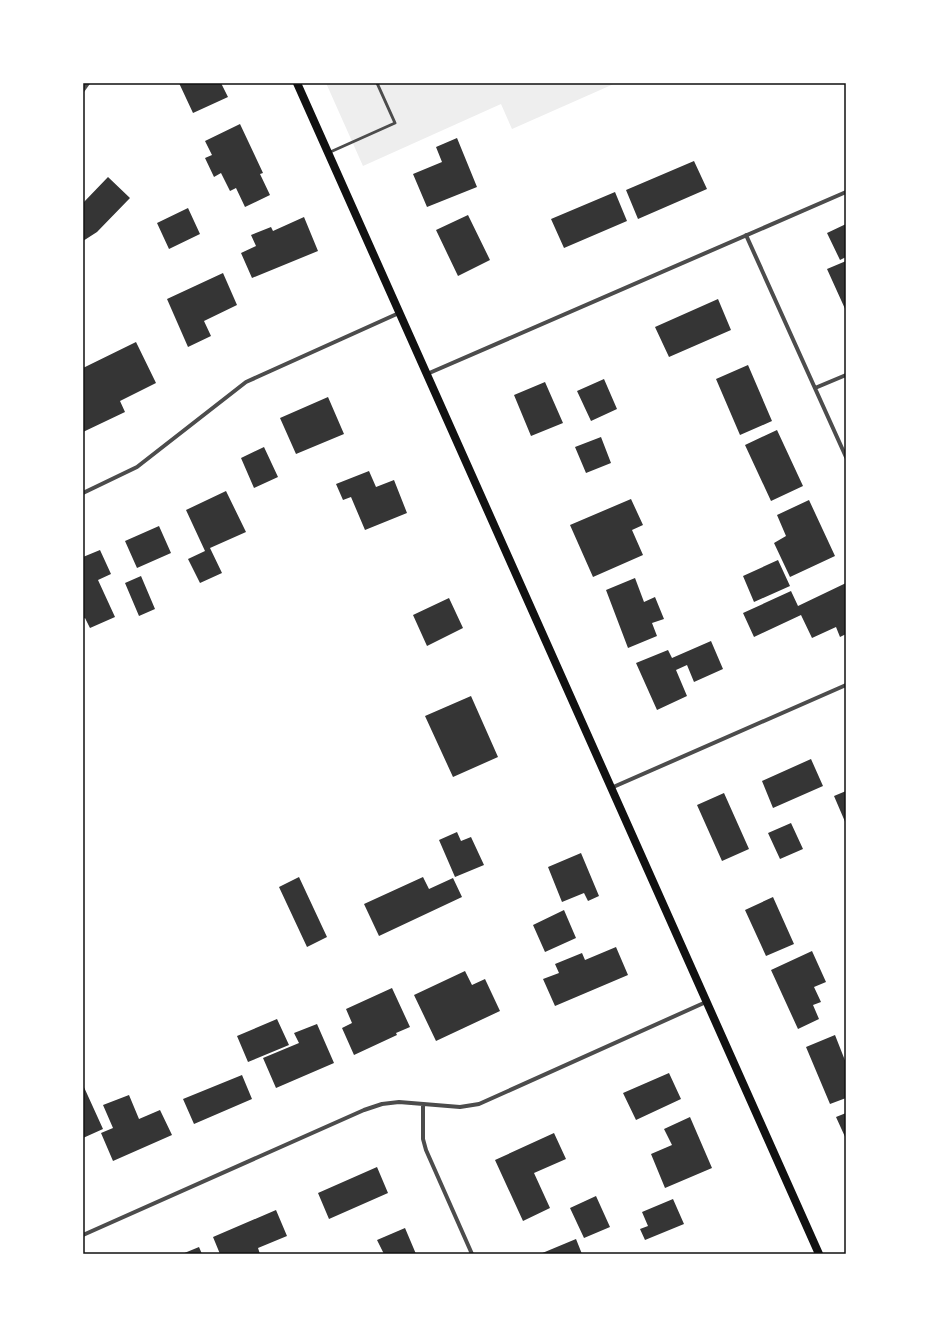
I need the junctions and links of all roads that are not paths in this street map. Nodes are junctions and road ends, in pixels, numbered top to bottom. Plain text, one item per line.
1 (88, 83) edge
2 (297, 83) edge
3 (377, 83) edge
4 (83, 90) edge
5 (328, 153) junction
6 (846, 192) edge
7 (746, 235) junction
8 (400, 313) junction
9 (427, 374) junction
10 (846, 375) edge
11 (815, 388) junction
12 (846, 458) edge
13 (83, 493) edge
14 (846, 685) edge
15 (611, 788) junction
16 (707, 1002) junction
17 (423, 1104) junction
18 (83, 1235) edge
19 (472, 1254) edge
20 (819, 1254) edge

1 - 4 street
2 - 5 main road
3 - 5 lane
5 - 8 main road
6 - 7 street
7 - 9 street
7 - 11 street
8 - 9 main road
8 - 13 street
9 - 15 main road
10 - 11 street
11 - 12 street
14 - 15 street
15 - 16 main road
16 - 17 street
16 - 20 main road
17 - 18 street
17 - 19 street

